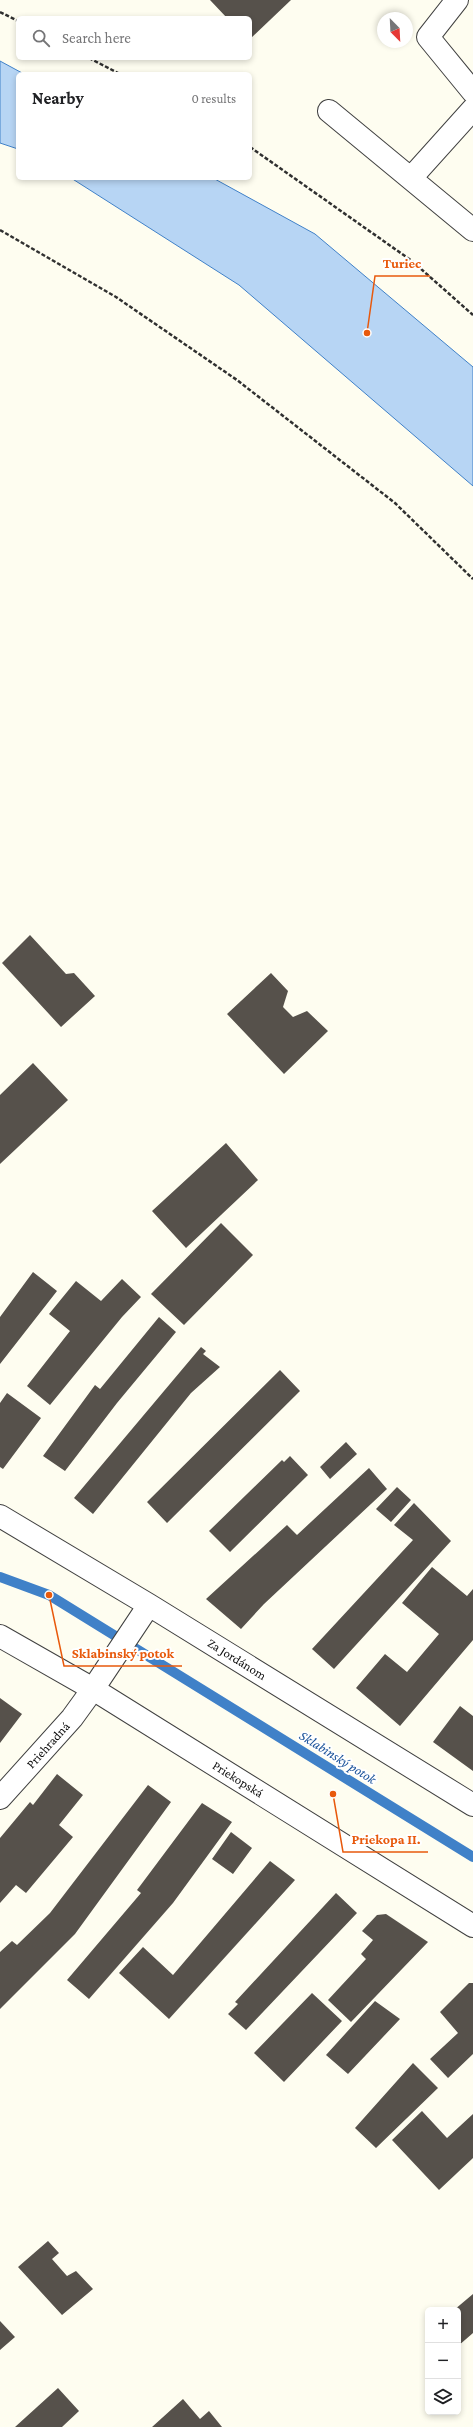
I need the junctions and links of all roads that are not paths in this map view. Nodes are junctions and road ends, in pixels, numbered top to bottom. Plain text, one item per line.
1 (457, 0) edge
2 (473, 92) edge
3 (473, 109) edge
4 (329, 111) dead end
5 (411, 178) junction
6 (473, 230) edge
7 (0, 1516) edge
8 (149, 1605) junction
9 (0, 1636) edge
10 (94, 1689) junction
11 (0, 1798) edge
12 (473, 1805) edge
13 (473, 1926) edge

1 - 2 street
3 - 5 street
4 - 5 street
5 - 6 street
7 - 8 street, Za Jordánom
8 - 10 street, Priehradná
8 - 12 street, Za Jordánom
9 - 10 street, Priekopská
10 - 11 street, Priehradná
10 - 13 street, Priekopská

